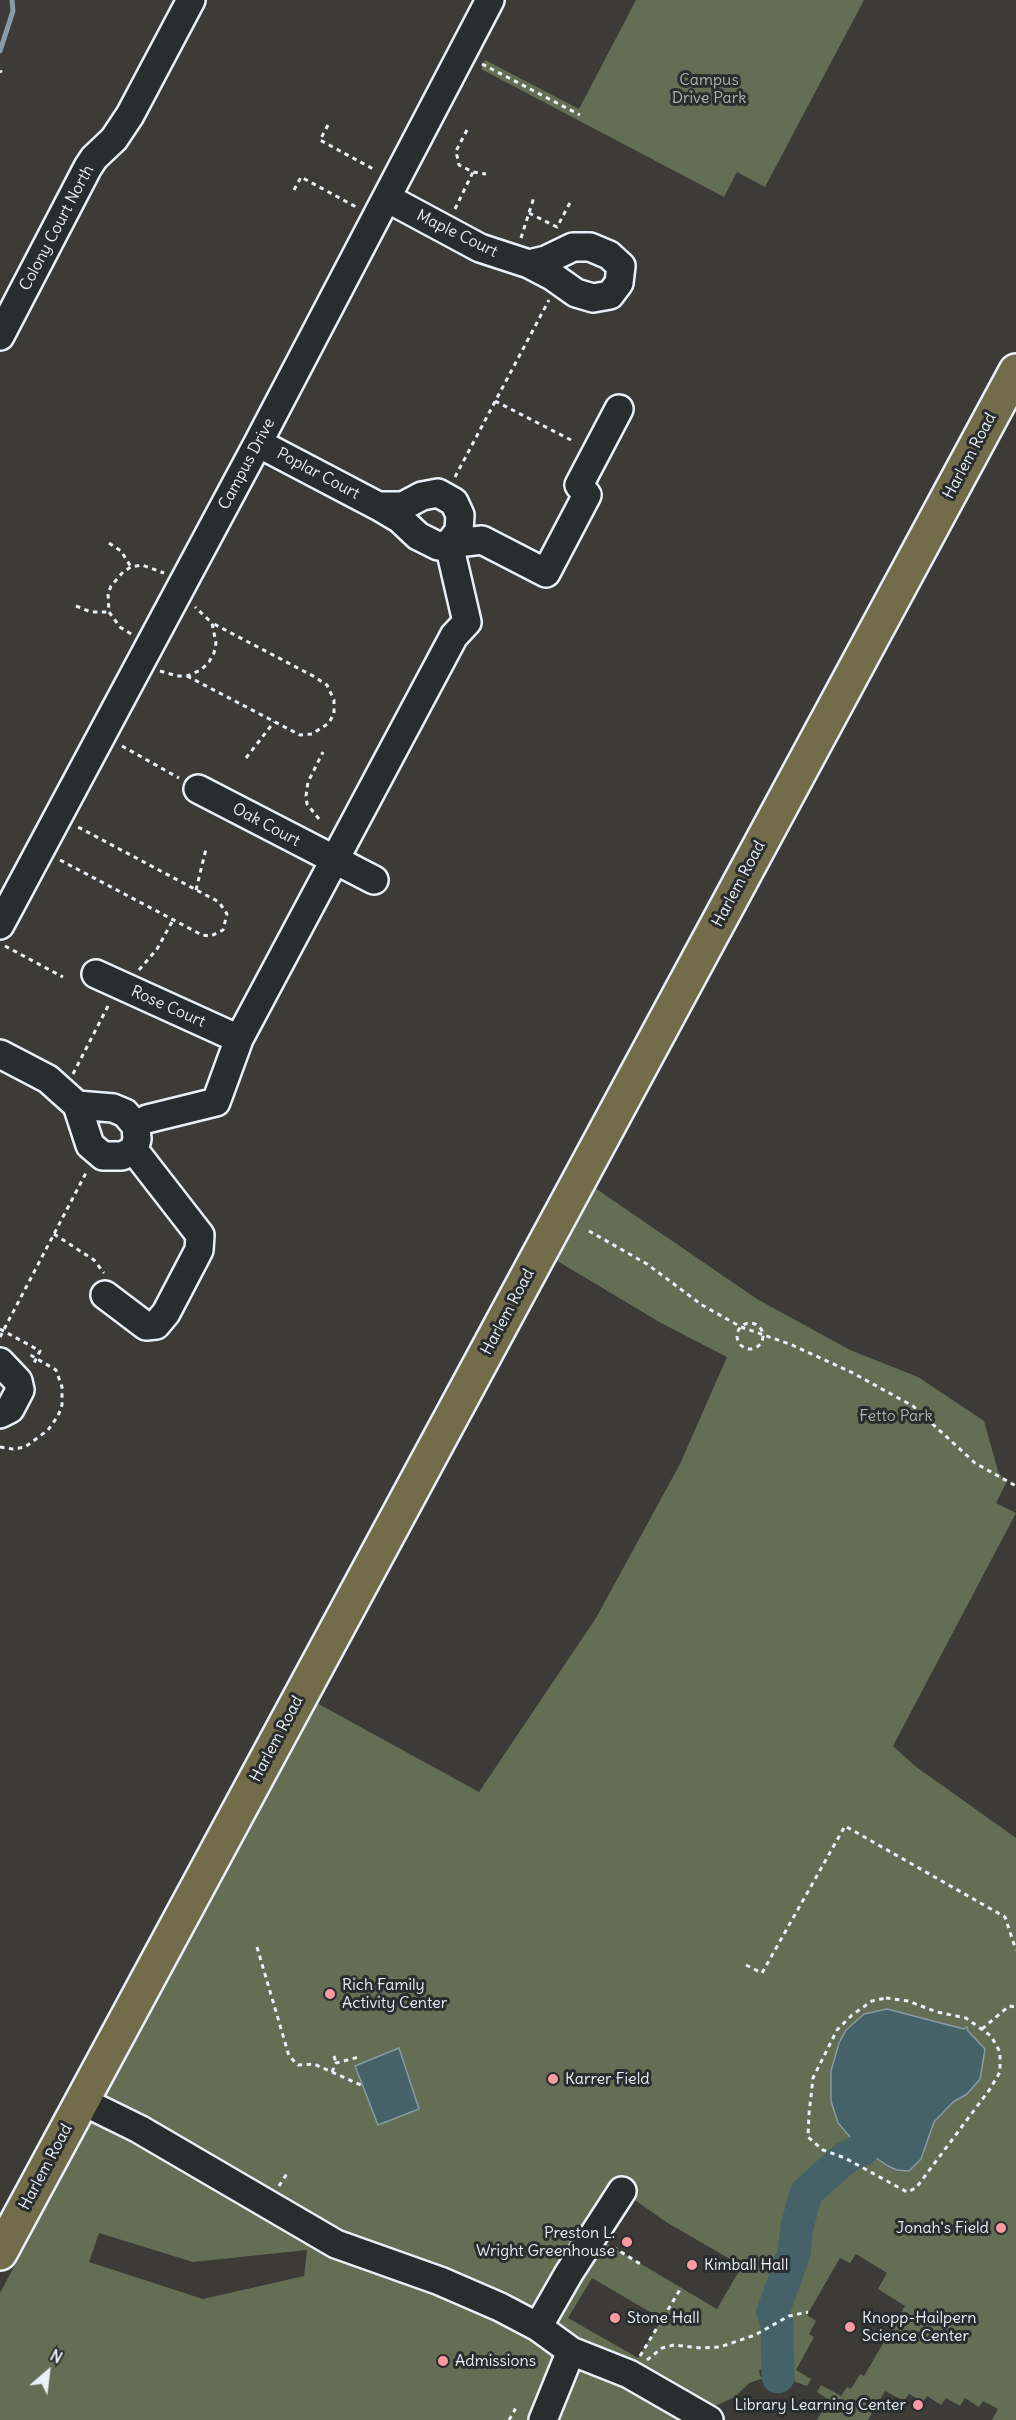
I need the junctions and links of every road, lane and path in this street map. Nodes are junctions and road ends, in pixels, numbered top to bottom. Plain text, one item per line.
1 (191, 0) edge
2 (490, 0) edge
3 (476, 61) dead end
4 (580, 115) dead end
5 (328, 125) dead end
6 (467, 130) dead end
7 (473, 172) junction
8 (486, 174) dead end
9 (385, 186) junction
10 (294, 190) dead end
11 (534, 197) dead end
12 (572, 199) dead end
13 (362, 210) dead end
14 (454, 210) dead end
15 (529, 213) junction
16 (525, 252) joint
17 (553, 293) dead end
18 (0, 336) edge
19 (1016, 371) edge
20 (495, 401) junction
21 (619, 409) dead end
22 (573, 441) dead end
23 (258, 443) junction
24 (452, 483) dead end
25 (378, 506) junction
26 (109, 543) dead end
27 (449, 544) junction
28 (131, 567) junction
29 (169, 575) dead end
30 (187, 604) dead end
31 (76, 606) dead end
32 (109, 612) junction
33 (212, 623) junction
34 (136, 637) dead end
35 (153, 667) dead end
36 (187, 676) junction
37 (274, 722) junction
38 (118, 744) dead end
39 (323, 752) dead end
40 (246, 758) dead end
41 (189, 784) joint
42 (319, 819) dead end
43 (75, 826) dead end
44 (206, 849) dead end
45 (56, 858) dead end
46 (334, 861) junction
47 (374, 880) dead end
48 (196, 890) junction
49 (174, 920) junction
50 (2, 935) edge
51 (136, 972) dead end
52 (96, 975) dead end
53 (63, 977) dead end
54 (108, 1006) dead end
55 (239, 1039) junction
56 (0, 1054) edge
57 (73, 1092) junction
58 (147, 1119) dead end
59 (134, 1150) junction
60 (90, 1166) dead end
61 (589, 1231) dead end
62 (54, 1234) junction
63 (106, 1287) joint
64 (741, 1327) junction
65 (1, 1330) edge
66 (763, 1335) junction
67 (0, 1336) edge
68 (27, 1353) dead end
69 (36, 1358) junction
70 (0, 1362) edge
71 (29, 1371) dead end
72 (0, 1414) edge
73 (0, 1447) edge
74 (1016, 1486) edge
75 (257, 1947) dead end
76 (1016, 1950) edge
77 (746, 1965) dead end
78 (1016, 2007) edge
79 (982, 2028) junction
80 (334, 2056) dead end
81 (359, 2057) dead end
82 (336, 2064) junction
83 (332, 2072) junction
84 (363, 2086) dead end
85 (82, 2102) junction
86 (622, 2191) dead end
87 (594, 2236) junction
88 (0, 2253) edge
89 (642, 2265) dead end
90 (681, 2288) dead end
91 (808, 2312) dead end
92 (538, 2327) junction
93 (650, 2339) dead end
94 (571, 2351) junction
95 (629, 2374) junction
96 (511, 2408) dead end
97 (509, 2420) edge
98 (543, 2420) edge
99 (709, 2420) edge

1 - 18 street, Colony Court North
2 - 9 street, Campus Drive
3 - 4 path
5 - 9 path
6 - 7 path
7 - 8 path
7 - 14 path
9 - 16 street, Maple Court
9 - 23 street, Campus Drive
10 - 13 path
11 - 15 path
12 - 15 path
15 - 16 path
17 - 20 path
19 - 85 main road, Harlem Road
20 - 22 path
20 - 24 path
21 - 27 street
23 - 25 street, Poplar Court
23 - 50 street, Campus Drive
25 - 27 street, Poplar Court
25 - 27 street, Poplar Court
26 - 28 path
27 - 46 street
28 - 29 path
28 - 32 path
30 - 33 path
31 - 32 path
32 - 34 path
33 - 36 path
33 - 37 path
35 - 36 path
36 - 37 path
37 - 40 path
38 - 41 path
39 - 42 path
41 - 46 street, Oak Court
43 - 48 path
44 - 48 path
45 - 49 path
46 - 47 street, Oak Court
46 - 55 street
48 - 49 path
49 - 51 path
50 - 53 path
52 - 55 street, Rose Court
54 - 57 path
55 - 58 street
56 - 57 street
57 - 59 street
57 - 59 street
59 - 63 street
60 - 62 path
61 - 64 path
62 - 63 path
62 - 65 path
64 - 66 path
64 - 66 path
64 - 66 path
65 - 67 path
65 - 69 path
66 - 74 path
68 - 69 path
69 - 71 path
69 - 73 path
70 - 72 street
75 - 83 path
76 - 77 path
78 - 79 path
79 - 79 path
80 - 82 path
81 - 82 path
82 - 83 path
83 - 84 path
85 - 88 main road, Harlem Road
85 - 92 street
86 - 87 street
87 - 89 path
87 - 92 street
90 - 93 path
91 - 95 path
92 - 94 street
94 - 95 street
94 - 98 street
95 - 99 street
96 - 97 path

